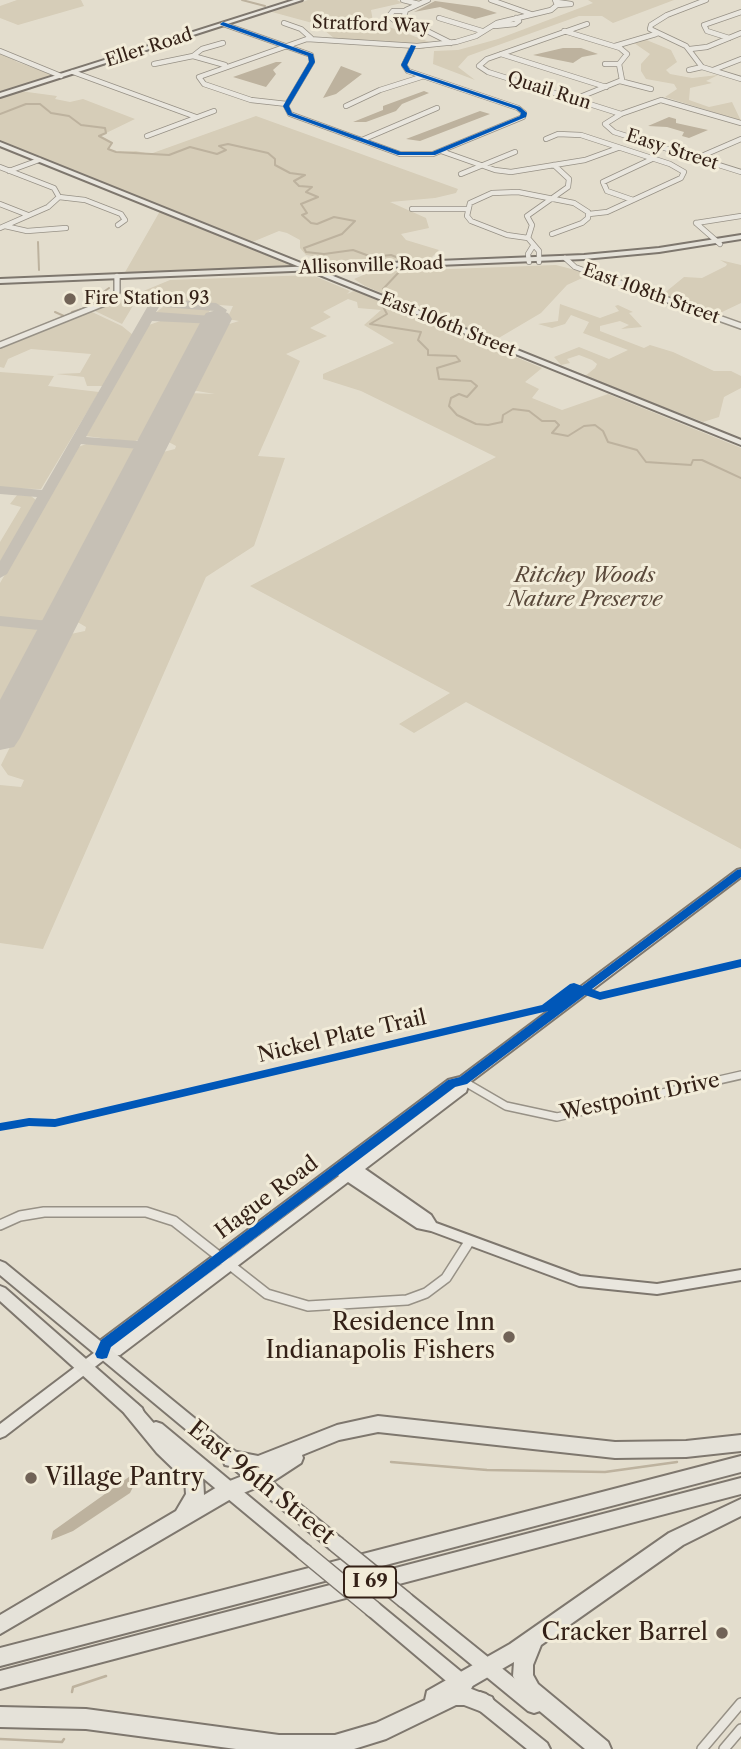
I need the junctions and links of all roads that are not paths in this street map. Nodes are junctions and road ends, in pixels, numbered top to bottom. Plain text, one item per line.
1 (299, 0) edge
2 (403, 0) edge
3 (428, 0) edge
4 (491, 0) edge
5 (706, 0) edge
6 (557, 2) edge
7 (419, 4) junction
8 (405, 11) junction
9 (741, 12) edge
10 (532, 14) junction
11 (439, 19) dead end
12 (405, 20) junction
13 (231, 22) junction
14 (284, 23) dead end
15 (223, 24) junction
16 (587, 24) dead end
17 (483, 31) junction
18 (563, 31) junction
19 (741, 33) edge
20 (656, 34) junction
21 (311, 38) junction
22 (729, 38) junction
23 (223, 43) dead end
24 (452, 43) junction
25 (288, 44) junction
26 (413, 46) junction
27 (615, 47) junction
28 (690, 49) junction
29 (0, 51) edge
30 (501, 54) junction
31 (193, 57) junction
32 (741, 59) edge
33 (154, 64) dead end
34 (605, 64) dead end
35 (619, 64) junction
36 (226, 65) junction
37 (702, 67) junction
38 (690, 70) dead end
39 (713, 70) junction
40 (73, 72) junction
41 (61, 76) junction
42 (421, 77) junction
43 (740, 79) edge
44 (620, 81) junction
45 (729, 83) dead end
46 (606, 87) junction
47 (652, 89) dead end
48 (0, 95) edge
49 (575, 99) junction
50 (287, 104) junction
51 (346, 106) dead end
52 (437, 108) dead end
53 (214, 111) dead end
54 (621, 114) junction
55 (195, 117) junction
56 (741, 122) edge
57 (147, 136) dead end
58 (546, 139) dead end
59 (741, 139) edge
60 (361, 140) junction
61 (0, 144) edge
62 (618, 148) junction
63 (440, 151) junction
64 (515, 152) dead end
65 (698, 158) junction
66 (652, 159) junction
67 (39, 160) junction
68 (478, 165) junction
69 (554, 165) junction
70 (0, 167) edge
71 (8, 171) junction
72 (741, 173) edge
73 (461, 174) dead end
74 (59, 197) junction
75 (555, 198) junction
76 (633, 201) junction
77 (0, 204) edge
78 (412, 209) dead end
79 (468, 209) junction
80 (589, 214) junction
81 (29, 215) junction
82 (741, 216) edge
83 (118, 225) dead end
84 (2, 227) edge
85 (66, 228) dead end
86 (552, 234) dead end
87 (528, 238) junction
88 (741, 239) edge
89 (721, 242) junction
90 (533, 246) junction
91 (566, 259) junction
92 (534, 261) junction
93 (290, 265) junction
94 (389, 267) junction
95 (313, 270) junction
96 (345, 270) junction
97 (117, 278) junction
98 (338, 281) junction
99 (0, 283) edge
100 (741, 326) edge
101 (0, 345) edge
102 (741, 443) edge
103 (741, 872) edge
104 (741, 1075) edge
105 (463, 1082) junction
106 (347, 1169) junction
107 (0, 1225) edge
108 (470, 1242) junction
109 (224, 1261) junction
110 (0, 1267) edge
111 (741, 1275) edge
112 (0, 1292) edge
113 (104, 1352) junction
114 (86, 1366) junction
115 (131, 1409) junction
116 (0, 1432) edge
117 (741, 1443) edge
118 (305, 1447) junction
119 (232, 1459) junction
120 (741, 1464) edge
121 (256, 1478) junction
122 (741, 1486) edge
123 (229, 1489) junction
124 (741, 1507) edge
125 (175, 1521) junction
126 (336, 1544) joint
127 (0, 1625) edge
128 (534, 1638) junction
129 (0, 1657) edge
130 (487, 1668) junction
131 (0, 1680) edge
132 (461, 1681) junction
133 (741, 1703) edge
134 (485, 1704) junction
135 (421, 1712) junction
136 (0, 1717) edge
137 (741, 1729) edge
138 (541, 1749) edge
139 (589, 1749) edge
140 (601, 1749) edge
141 (702, 1749) edge
142 (724, 1749) edge

1 - 13 street, Eller Road
2 - 7 street
3 - 7 street
4 - 10 street
5 - 20 street
6 - 10 street, Stratford Way
7 - 8 street
8 - 12 street
8 - 12 street
9 - 22 street
10 - 17 street, Stratford Way
11 - 17 street
12 - 24 street
13 - 15 street, Eller Road
13 - 25 street
14 - 21 street
15 - 25 street
15 - 40 street, Eller Road
16 - 18 street
17 - 24 street, Stratford Way
18 - 27 street
18 - 30 street
19 - 22 street
20 - 27 street
20 - 28 street
21 - 25 street, Stratford Way
21 - 26 street, Stratford Way
22 - 28 street
23 - 31 street
24 - 26 street, Stratford Way
25 - 36 street, Stratford Way
25 - 50 street
26 - 42 street
27 - 35 street
28 - 37 street
29 - 41 street
30 - 46 street
30 - 49 street, Quail Run
31 - 33 street
31 - 36 street
32 - 39 street
34 - 35 street
35 - 44 street
36 - 50 street, Stratford Way
37 - 38 street
37 - 39 street
39 - 43 street
40 - 41 street, Eller Road
40 - 55 street
41 - 48 street, Eller Road
42 - 51 street
42 - 63 street
43 - 45 street
44 - 46 street
44 - 47 street
46 - 49 street
49 - 54 street, Quail Run
50 - 60 street
52 - 60 street
53 - 55 street
54 - 56 street
54 - 65 street, Easy Street
55 - 57 street
58 - 62 street
59 - 65 street
60 - 63 street
61 - 67 street
62 - 66 street
62 - 69 street
63 - 68 street
64 - 68 street
65 - 72 street, Easy Street
66 - 76 street
66 - 76 street
67 - 71 street
67 - 93 street
68 - 69 street
68 - 73 street
69 - 75 street
70 - 71 street
71 - 74 street
74 - 81 street
74 - 83 street
75 - 79 street
75 - 80 street
75 - 87 street
76 - 80 street
77 - 81 street
78 - 79 street
79 - 87 street
80 - 86 street
81 - 84 street
82 - 89 street
84 - 85 street
87 - 90 street
88 - 89 main road, Allisonville Road
89 - 91 main road, Allisonville Road
90 - 92 street
90 - 92 street
91 - 92 main road, Allisonville Road
91 - 100 street, East 108th Street
92 - 94 main road, Allisonville Road
93 - 95 main road, Allisonville Road
93 - 97 main road, Allisonville Road
94 - 95 main road, Allisonville Road
94 - 96 main road, Allisonville Road
95 - 96 main road, Allisonville Road
95 - 97 main road, Allisonville Road
95 - 98 street, East 106th Street
96 - 98 main road
97 - 99 main road, Allisonville Road
97 - 101 street
98 - 102 street, East 106th Street
103 - 105 street, Hague Road
104 - 105 street, Westpoint Drive
105 - 106 street, Hague Road
106 - 108 street
106 - 109 street, Hague Road
107 - 109 street
108 - 109 street
108 - 111 street
109 - 113 street, Hague Road
110 - 113 main road, East 96th Street
112 - 114 main road, East 96th Street
113 - 114 street, Hague Road
113 - 119 main road, East 96th Street
114 - 115 main road, East 96th Street
114 - 116 street, Hague Road
115 - 123 main road, East 96th Street
115 - 125 highway
117 - 118 highway
118 - 119 highway
118 - 121 highway
119 - 121 main road, East 96th Street
120 - 129 highway, I 69
121 - 123 highway
121 - 126 main road, East 96th Street
122 - 131 highway, I 69
123 - 125 highway
123 - 132 main road, East 96th Street, bridge
124 - 128 highway
125 - 127 highway
126 - 130 main road, East 96th Street, bridge
128 - 130 highway
128 - 140 highway
130 - 132 highway
130 - 139 main road, East 96th Street
132 - 134 main road, East 96th Street
132 - 135 highway
133 - 141 street
134 - 135 highway
134 - 138 main road, East 96th Street
135 - 136 highway
137 - 142 street

